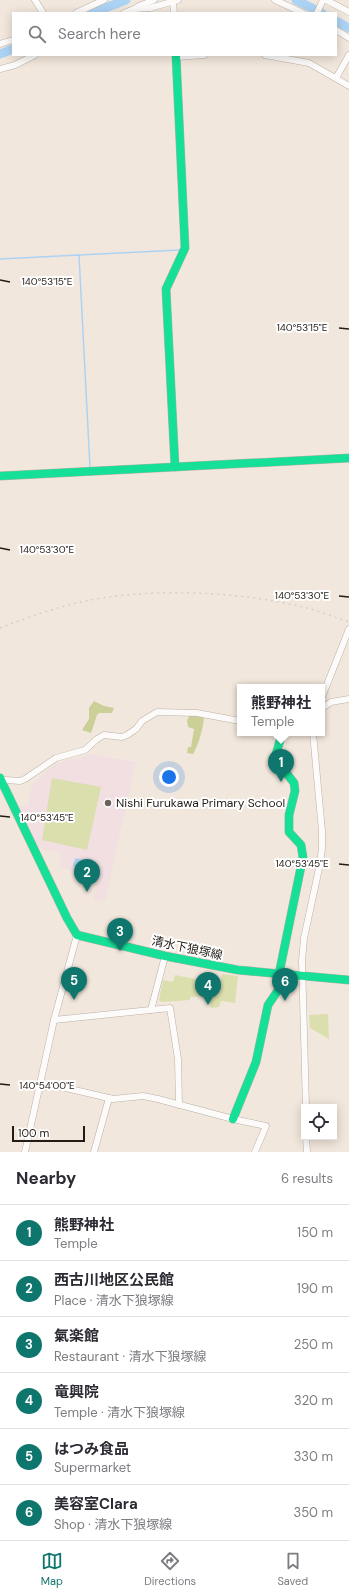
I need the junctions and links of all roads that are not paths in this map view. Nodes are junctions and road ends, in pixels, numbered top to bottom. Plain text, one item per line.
1 (35, 0) edge
2 (104, 0) edge
3 (154, 0) edge
4 (275, 0) edge
5 (324, 0) edge
6 (176, 1) edge
7 (134, 9) junction
8 (42, 12) edge
9 (78, 12) edge
10 (126, 12) edge
11 (174, 12) edge
12 (301, 12) edge
13 (318, 12) edge
14 (349, 12) edge
15 (337, 31) edge
16 (349, 38) edge
17 (12, 40) edge
18 (0, 44) edge
19 (349, 55) edge
20 (33, 56) edge
21 (176, 56) edge
22 (270, 56) edge
23 (0, 69) edge
24 (336, 78) junction
25 (349, 86) edge
26 (349, 458) edge
27 (175, 467) junction
28 (0, 476) edge
29 (349, 630) edge
30 (325, 690) edge
31 (349, 699) edge
32 (325, 706) edge
33 (237, 720) edge
34 (281, 736) edge
35 (313, 736) edge
36 (1, 782) edge
37 (77, 935) junction
38 (165, 956) junction
39 (281, 973) junction
40 (302, 976) junction
41 (349, 980) edge
42 (151, 1010) junction
43 (54, 1020) junction
44 (39, 1089) junction
45 (109, 1098) junction
46 (306, 1104) edge
47 (179, 1105) junction
48 (233, 1119) junction
49 (306, 1140) edge
50 (25, 1152) edge
51 (94, 1152) edge
52 (255, 1152) edge
53 (307, 1152) edge

1 - 8 street
2 - 9 street
3 - 7 street
4 - 12 street
5 - 13 street
5 - 14 street
6 - 7 street
6 - 11 street
7 - 10 street
15 - 16 street
17 - 18 street
19 - 24 street
20 - 23 street
21 - 27 street
22 - 24 street
24 - 25 street
26 - 27 street
27 - 28 street
29 - 30 street
31 - 32 street
33 - 36 street
34 - 39 street
35 - 40 street
36 - 37 street
37 - 38 street, 清水下狼塚線
37 - 43 street
38 - 39 street, 清水下狼塚線
38 - 42 street
39 - 40 street, 清水下狼塚線
39 - 48 street
40 - 41 street, 清水下狼塚線
40 - 46 street
42 - 43 street
42 - 47 street
43 - 44 street
44 - 45 street
44 - 50 street
45 - 47 street
45 - 51 street
47 - 48 street
48 - 52 street
49 - 53 street

